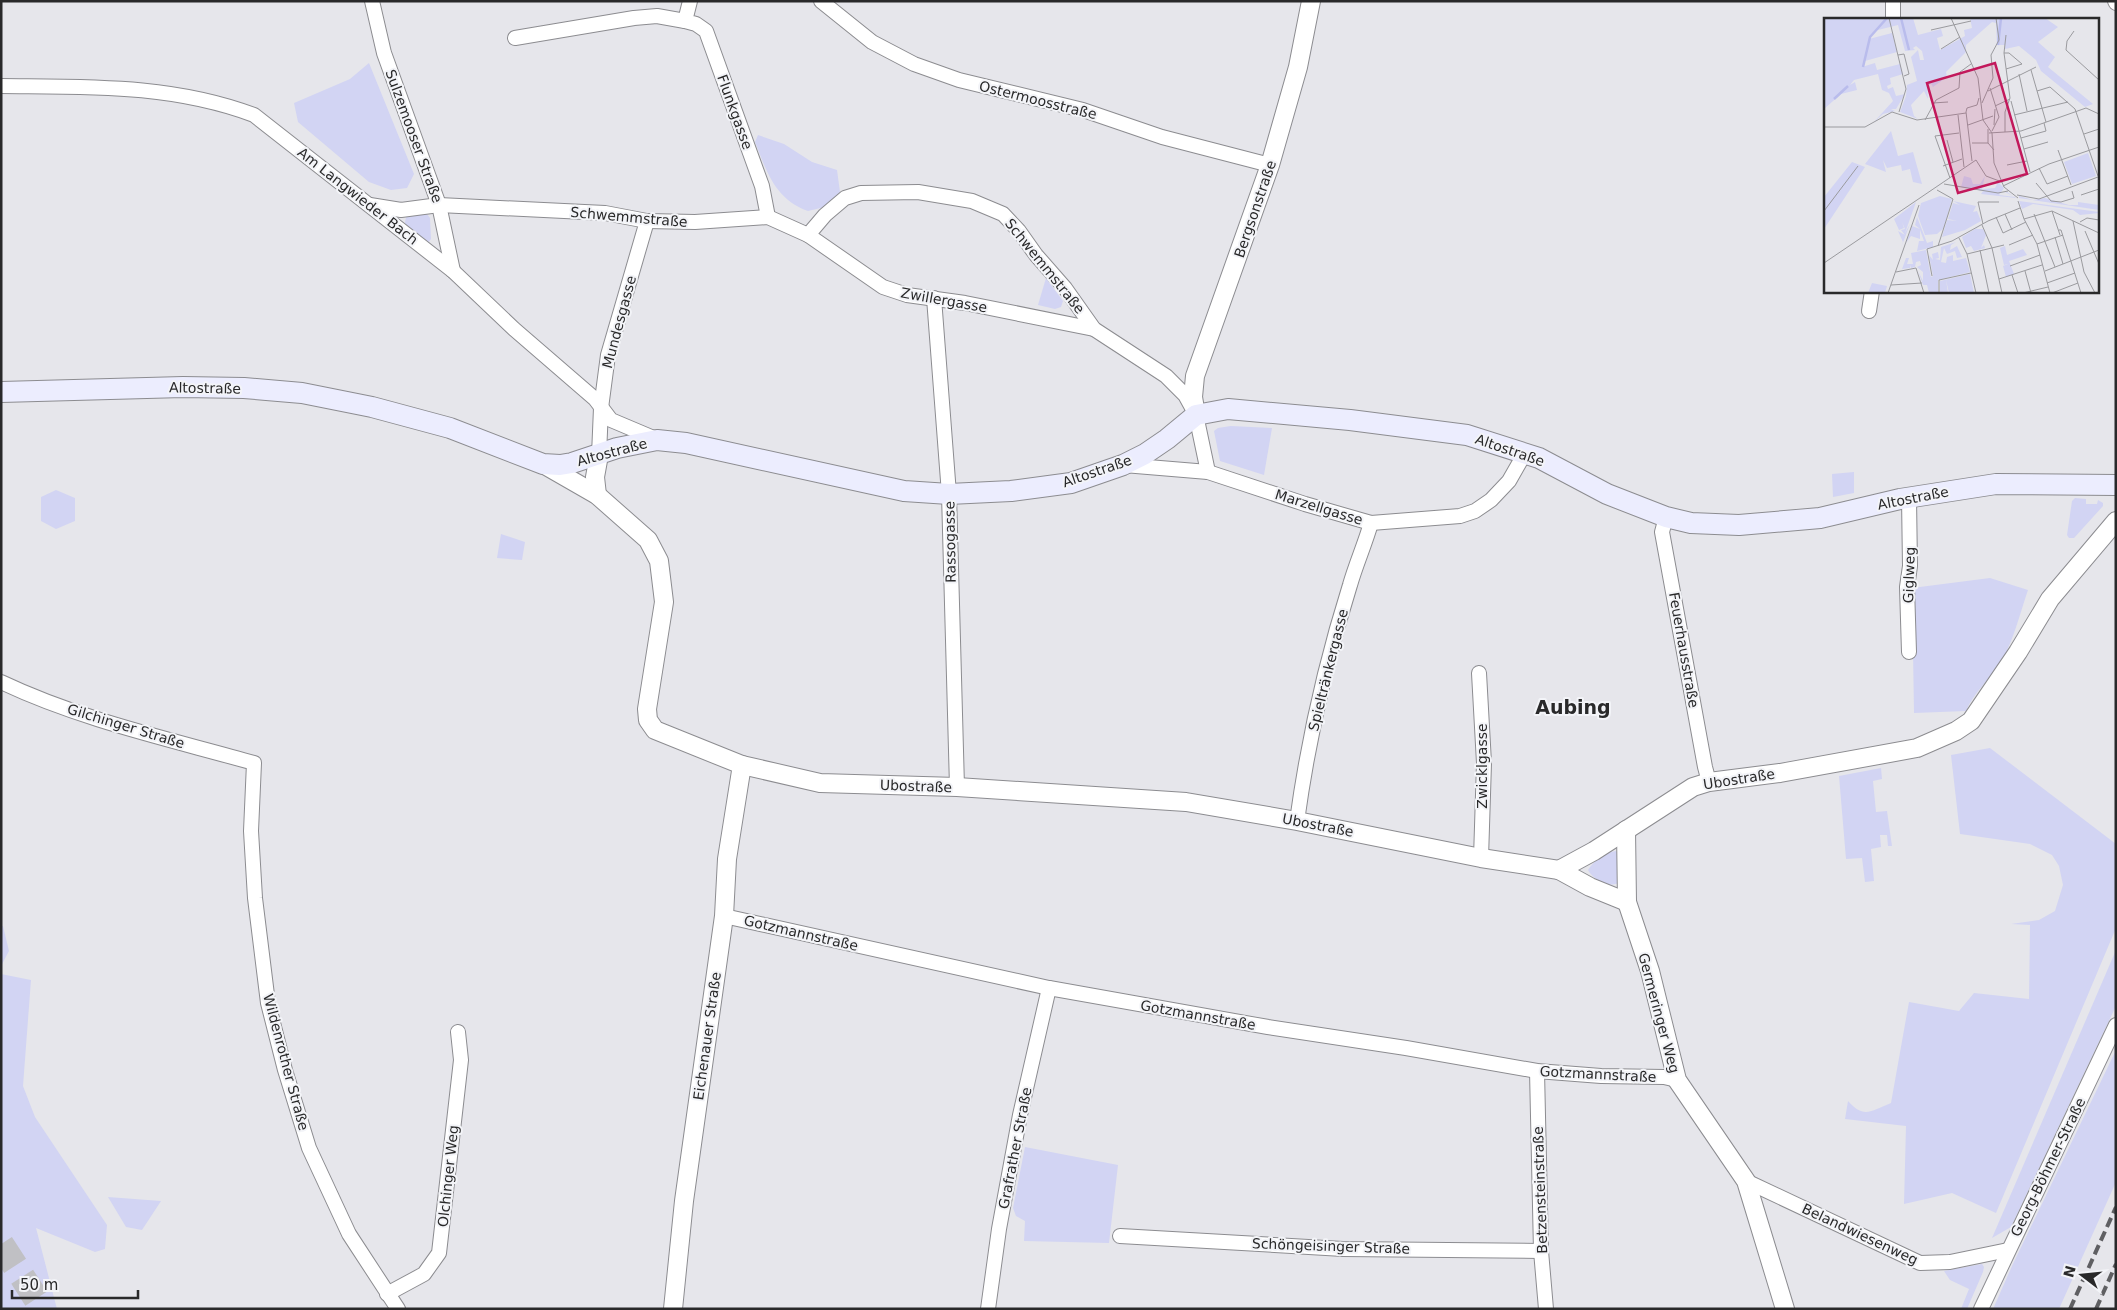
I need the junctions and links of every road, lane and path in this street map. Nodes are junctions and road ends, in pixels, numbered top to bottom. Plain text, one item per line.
1 (372, 1) edge
2 (690, 1) edge
3 (821, 1) edge
4 (1311, 1) edge
5 (1893, 1) edge
6 (1893, 18) edge
7 (685, 21) junction
8 (515, 38) dead end
9 (1, 86) edge
10 (1270, 165) junction
11 (370, 205) junction
12 (439, 205) junction
13 (768, 217) junction
14 (648, 221) junction
15 (808, 235) junction
16 (453, 271) junction
17 (1872, 292) edge
18 (934, 298) junction
19 (1869, 312) dead end
20 (1094, 328) junction
21 (1, 392) edge
22 (601, 408) junction
23 (1196, 415) junction
24 (657, 440) junction
25 (1525, 453) junction
26 (599, 455) junction
27 (543, 464) junction
28 (1123, 465) junction
29 (1208, 472) junction
30 (2116, 485) edge
31 (949, 494) junction
32 (597, 495) junction
33 (1909, 498) junction
34 (1666, 517) junction
35 (2116, 521) edge
36 (1371, 523) junction
37 (1909, 652) dead end
38 (1480, 673) dead end
39 (1, 682) edge
40 (254, 763) joint
41 (742, 764) junction
42 (1709, 782) junction
43 (956, 787) junction
44 (1297, 820) junction
45 (1626, 830) junction
46 (1481, 858) junction
47 (1559, 870) junction
48 (1626, 902) junction
49 (724, 916) junction
50 (1049, 988) junction
51 (2116, 1025) edge
52 (458, 1032) dead end
53 (1537, 1071) junction
54 (1677, 1080) junction
55 (1746, 1181) junction
56 (1120, 1236) dead end
57 (2008, 1250) junction
58 (1541, 1252) junction
59 (387, 1294) junction
60 (398, 1309) edge
61 (673, 1309) edge
62 (988, 1309) edge
63 (1546, 1309) edge
64 (1786, 1309) edge
65 (1981, 1309) edge

1 - 12 street, Sulzemooser Straße
2 - 7 street
3 - 10 street, Ostermoosstraße
4 - 10 street, Bergsonstraße
5 - 6 street
7 - 8 street, Flunkgasse
7 - 13 street, Flunkgasse
9 - 11 street, Am Langwieder Bach
10 - 23 street, Bergsonstraße
11 - 12 street, Schwemmstraße
11 - 16 street, Am Langwieder Bach
12 - 14 street, Schwemmstraße
12 - 16 street, Sulzemooser Straße
13 - 14 street, Schwemmstraße
13 - 15 street, Schwemmstraße
14 - 22 street, Mundesgasse
15 - 18 street, Zwillergasse
15 - 20 street, Schwemmstraße
16 - 22 street, Am Langwieder Bach
17 - 19 street
18 - 20 street, Zwillergasse
18 - 31 street, Rassogasse
20 - 23 street, Schwemmstraße
21 - 27 main road, Altostraße
22 - 24 street, Am Langwieder Bach
22 - 26 street, Mundesgasse
23 - 25 main road, Altostraße
23 - 28 main road, Altostraße
23 - 29 street
24 - 26 main road, Altostraße
24 - 31 main road, Altostraße
25 - 34 main road, Altostraße
25 - 36 street, Marzellgasse
26 - 27 main road, Altostraße
26 - 32 street
27 - 32 street, Ubostraße
28 - 29 street, Marzellgasse
28 - 31 main road, Altostraße
29 - 36 street, Marzellgasse
30 - 33 main road, Altostraße
31 - 43 street, Rassogasse
32 - 41 street, Ubostraße
33 - 34 main road, Altostraße
33 - 37 street, Giglweg
34 - 42 street, Feuerhausstraße
35 - 42 street, Ubostraße
36 - 44 street, Spieltränkergasse
38 - 46 street, Zwicklgasse
39 - 40 street, Gilchinger Straße
40 - 59 street, Wildenrother Straße
41 - 43 street, Ubostraße
41 - 49 street, Eichenauer Straße
42 - 45 street, Ubostraße
43 - 44 street, Ubostraße
44 - 46 street, Ubostraße
45 - 47 street, Ubostraße
45 - 48 street, Germeringer Weg
46 - 47 street, Ubostraße
47 - 48 street
48 - 54 street, Germeringer Weg
49 - 50 street, Gotzmannstraße
49 - 61 street, Eichenauer Straße
50 - 53 street, Gotzmannstraße
50 - 62 street, Grafrather Straße
51 - 57 street, Georg-Böhmer-Straße
52 - 59 street, Olchinger Weg
53 - 54 street, Gotzmannstraße
53 - 58 street, Betzensteinstraße
54 - 55 street, Germeringer Weg
55 - 57 street, Belandwiesenweg
55 - 64 street, Germeringer Weg
56 - 58 street, Schöngeisinger Straße
57 - 65 street, Georg-Böhmer-Straße
58 - 63 street, Betzensteinstraße
59 - 60 street, Wildenrother Straße

